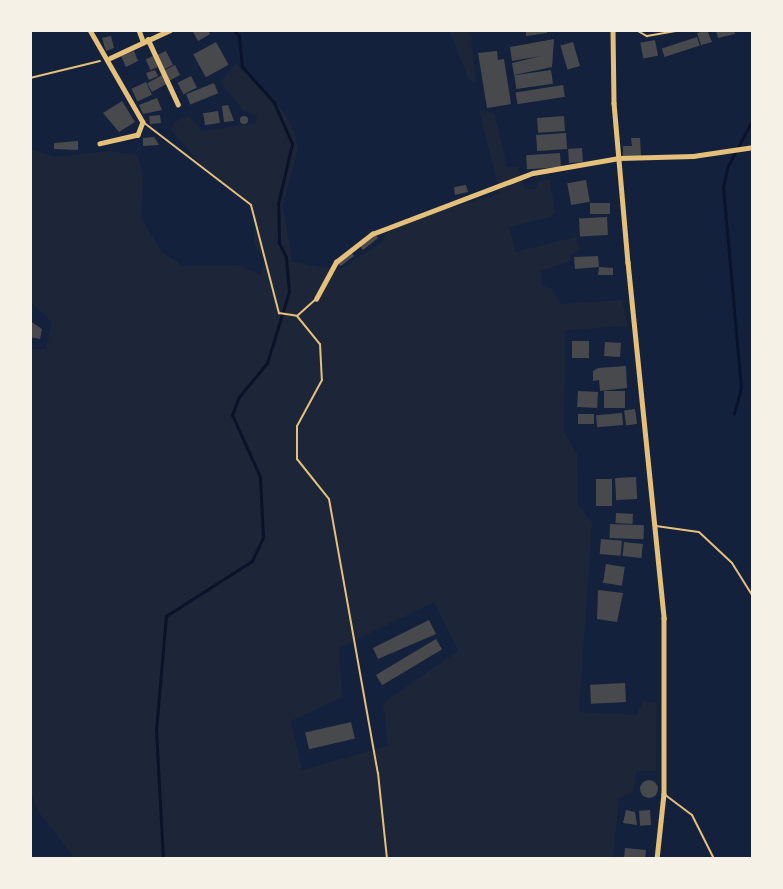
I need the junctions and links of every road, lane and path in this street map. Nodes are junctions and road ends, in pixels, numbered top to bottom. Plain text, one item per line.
1 (90, 30) edge
2 (139, 30) edge
3 (170, 30) edge
4 (613, 30) edge
5 (635, 30) edge
6 (681, 30) edge
7 (145, 40) junction
8 (110, 58) junction
9 (30, 78) edge
10 (178, 104) dead end
11 (144, 122) junction
12 (100, 144) dead end
13 (753, 147) edge
14 (619, 158) junction
15 (316, 299) joint
16 (297, 316) junction
17 (653, 526) junction
18 (753, 596) edge
19 (664, 794) junction
20 (387, 859) edge
21 (657, 859) edge
22 (714, 859) edge

1 - 8 street
2 - 7 street
3 - 7 street
4 - 14 street
5 - 6 lane
7 - 8 street
7 - 10 street
8 - 9 path
8 - 11 street
11 - 12 street
11 - 16 lane
13 - 14 street
14 - 15 street
14 - 17 street
15 - 16 lane
16 - 20 lane
17 - 18 lane
17 - 19 street
19 - 21 street
19 - 22 lane

